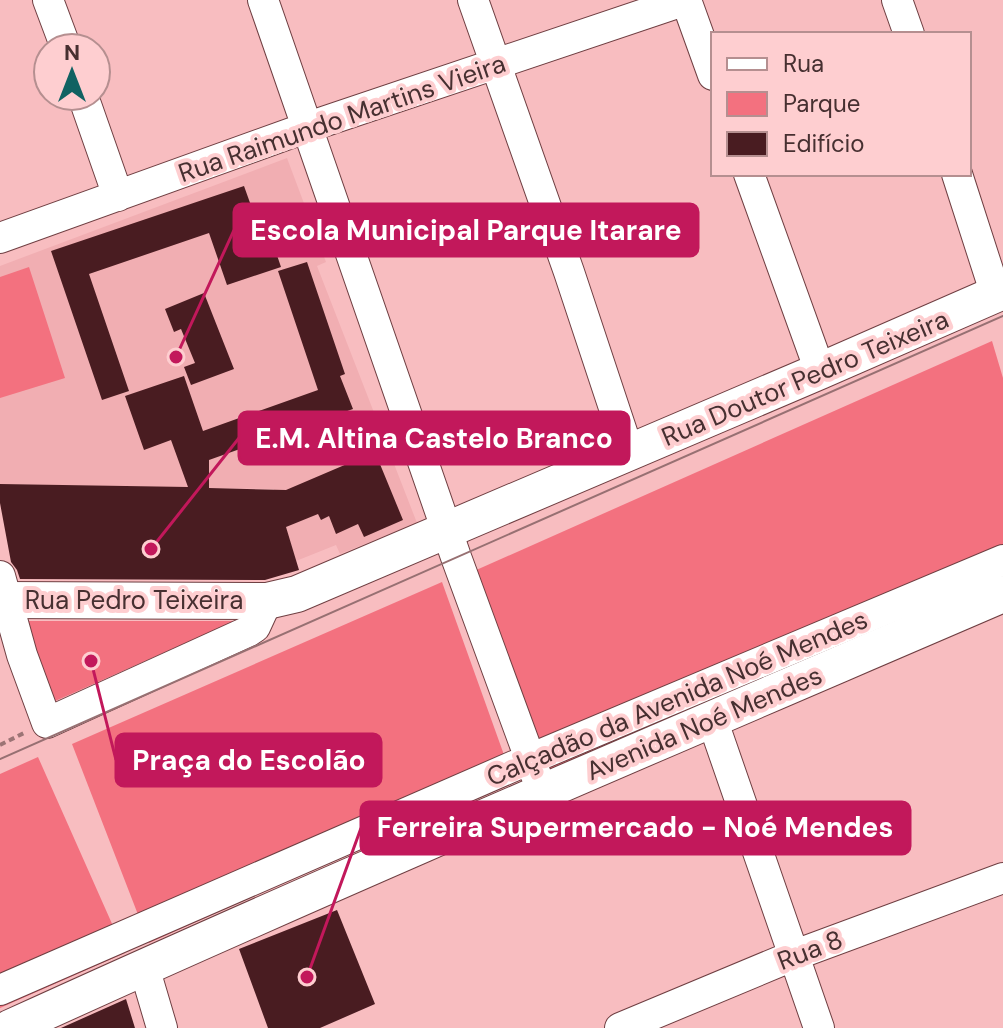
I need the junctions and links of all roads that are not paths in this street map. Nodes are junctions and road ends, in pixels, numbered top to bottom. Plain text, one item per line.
1 (48, 0) edge
2 (263, 0) edge
3 (473, 0) edge
4 (686, 0) edge
5 (897, 0) edge
6 (60, 32) edge
7 (908, 32) edge
8 (495, 65) junction
9 (711, 69) edge
10 (89, 112) edge
11 (308, 127) junction
12 (750, 176) edge
13 (958, 176) edge
14 (118, 196) junction
15 (0, 238) edge
16 (999, 293) edge
17 (820, 371) junction
18 (629, 453) junction
19 (448, 531) junction
20 (1003, 560) edge
21 (3, 592) edge
22 (1003, 594) edge
23 (267, 601) junction
24 (712, 719) junction
25 (530, 759) junction
26 (543, 793) junction
27 (1003, 878) edge
28 (795, 955) junction
29 (144, 967) junction
30 (0, 990) edge
31 (10, 1028) edge
32 (162, 1028) edge
33 (620, 1028) edge
34 (819, 1028) edge

1 - 6 street
2 - 11 street
3 - 8 street
4 - 8 street, Rua Raimundo Martins Vieira
4 - 9 street
5 - 7 street
8 - 11 street, Rua Raimundo Martins Vieira
8 - 18 street
10 - 14 street
11 - 14 street, Rua Raimundo Martins Vieira
11 - 19 street
12 - 17 street
13 - 16 street
14 - 15 street, Rua Raimundo Martins Vieira
16 - 17 main road, Rua Doutor Pedro Teixeira
17 - 18 main road, Rua Doutor Pedro Teixeira
18 - 19 main road, Rua Doutor Pedro Teixeira
19 - 23 main road, Rua Doutor Pedro Teixeira
19 - 25 street
20 - 25 street, Calçadão da Avenida Noé Mendes
21 - 23 main road, Rua Pedro Teixeira
21 - 23 street
22 - 24 main road, Avenida Noé Mendes
24 - 26 main road, Avenida Noé Mendes
24 - 28 street
25 - 26 street
25 - 30 street, Calçadão da Avenida Noé Mendes
26 - 29 main road, Avenida Noé Mendes
27 - 28 street, Rua 8
28 - 33 street, Rua 8
28 - 34 street
29 - 31 main road, Avenida Noé Mendes
29 - 32 street

